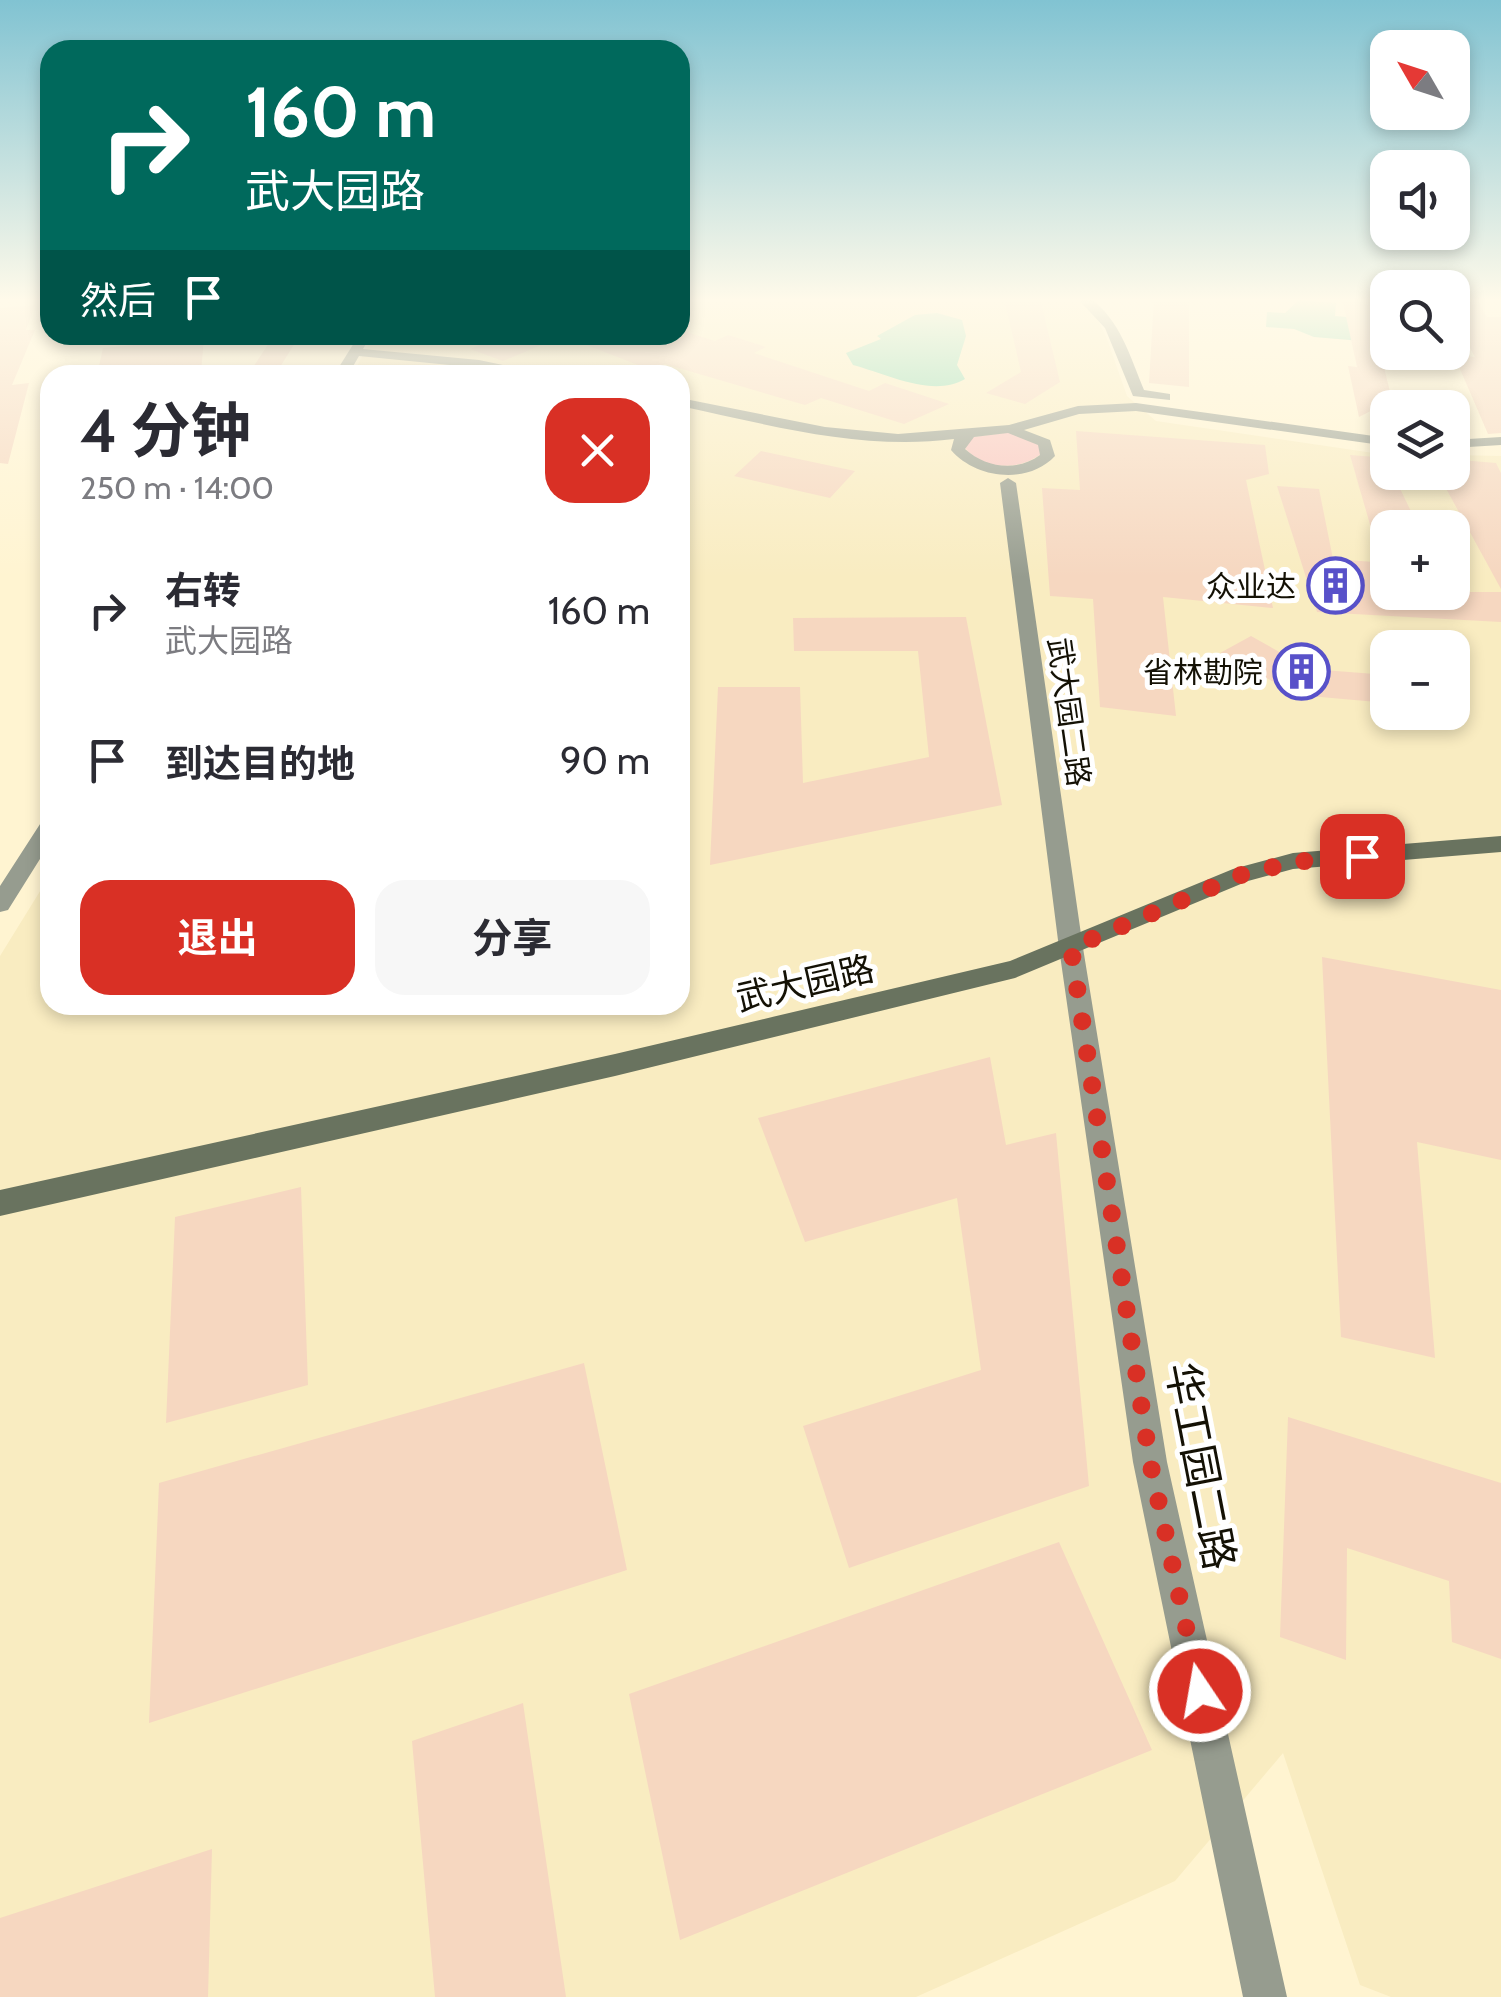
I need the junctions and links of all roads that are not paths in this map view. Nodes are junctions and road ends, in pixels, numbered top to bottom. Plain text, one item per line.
1 (1137, 391) edge
2 (690, 404) edge
3 (1038, 422) junction
4 (1010, 429) junction
5 (970, 433) junction
6 (1349, 440) junction
7 (1370, 441) edge
8 (1501, 441) edge
9 (923, 442) junction
10 (1045, 443) junction
11 (1470, 443) edge
12 (964, 457) junction
13 (987, 467) junction
14 (1032, 467) junction
15 (1008, 484) junction
16 (40, 842) edge
17 (1501, 844) edge
18 (0, 904) edge
19 (1071, 948) junction
20 (0, 1203) edge
21 (1265, 1997) edge

1 - 6 street
2 - 9 street
3 - 4 street
3 - 6 street
3 - 10 street
4 - 5 street
4 - 10 street
5 - 9 street
5 - 12 street
6 - 7 street
8 - 11 street
9 - 12 street
10 - 14 street
12 - 13 street
13 - 14 street
13 - 15 street
14 - 15 street
15 - 19 street, 武大园二路
16 - 18 street
17 - 19 street, 武大园路
19 - 20 street, 武大园路
19 - 21 street, 华工园二路

